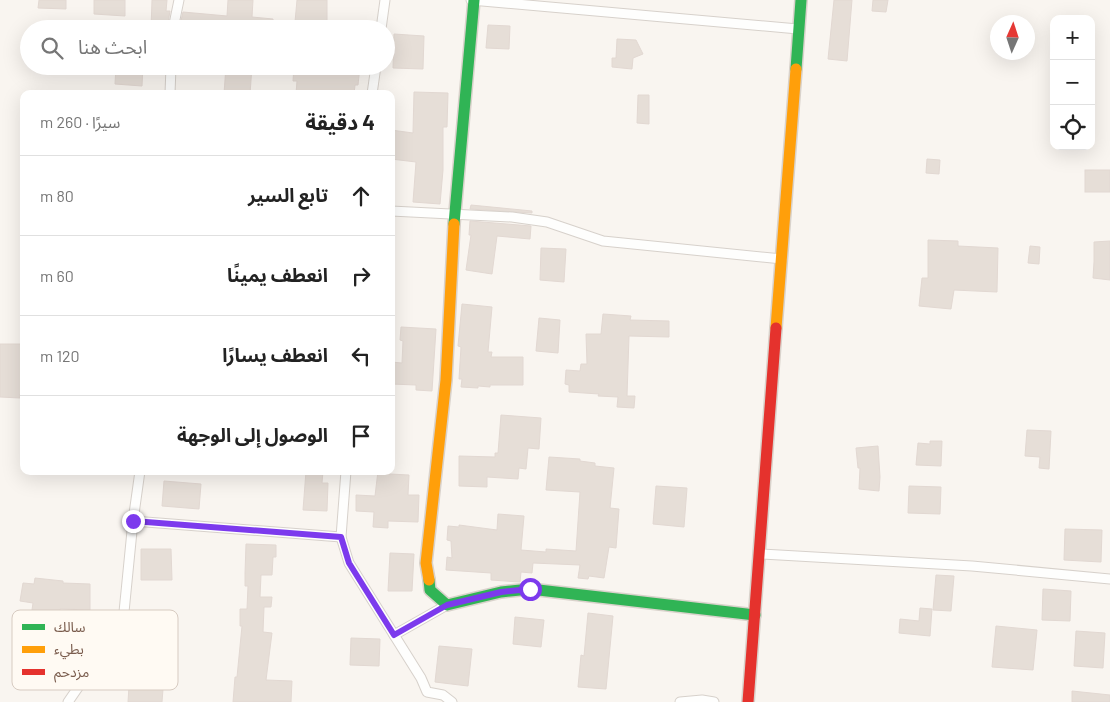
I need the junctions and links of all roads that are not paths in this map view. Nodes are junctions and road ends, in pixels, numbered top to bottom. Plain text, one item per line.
1 (179, 0) edge
2 (385, 0) edge
3 (470, 0) edge
4 (474, 0) edge
5 (801, 0) edge
6 (175, 20) edge
7 (382, 20) edge
8 (798, 29) junction
9 (171, 75) edge
10 (375, 75) edge
11 (170, 90) edge
12 (373, 90) edge
13 (395, 211) edge
14 (455, 215) junction
15 (782, 259) junction
16 (139, 475) edge
17 (346, 475) edge
18 (133, 521) junction
19 (341, 537) junction
20 (760, 554) junction
21 (1110, 579) edge
22 (447, 605) junction
23 (124, 610) edge
24 (755, 615) junction
25 (394, 635) junction
26 (76, 690) edge
27 (68, 702) edge
28 (452, 702) edge
29 (680, 702) edge
30 (714, 702) edge
31 (748, 702) edge

1 - 6 street
2 - 7 street
3 - 4 street
4 - 8 street
4 - 14 street
5 - 8 street
8 - 15 street
9 - 11 street
10 - 12 street
13 - 14 street
14 - 15 street
14 - 22 street
15 - 20 street
16 - 18 street
17 - 19 street
18 - 19 street
18 - 23 street
19 - 25 street
20 - 21 street
20 - 24 street
22 - 24 street
22 - 25 street
24 - 31 street
25 - 28 street
26 - 27 street
29 - 30 street

